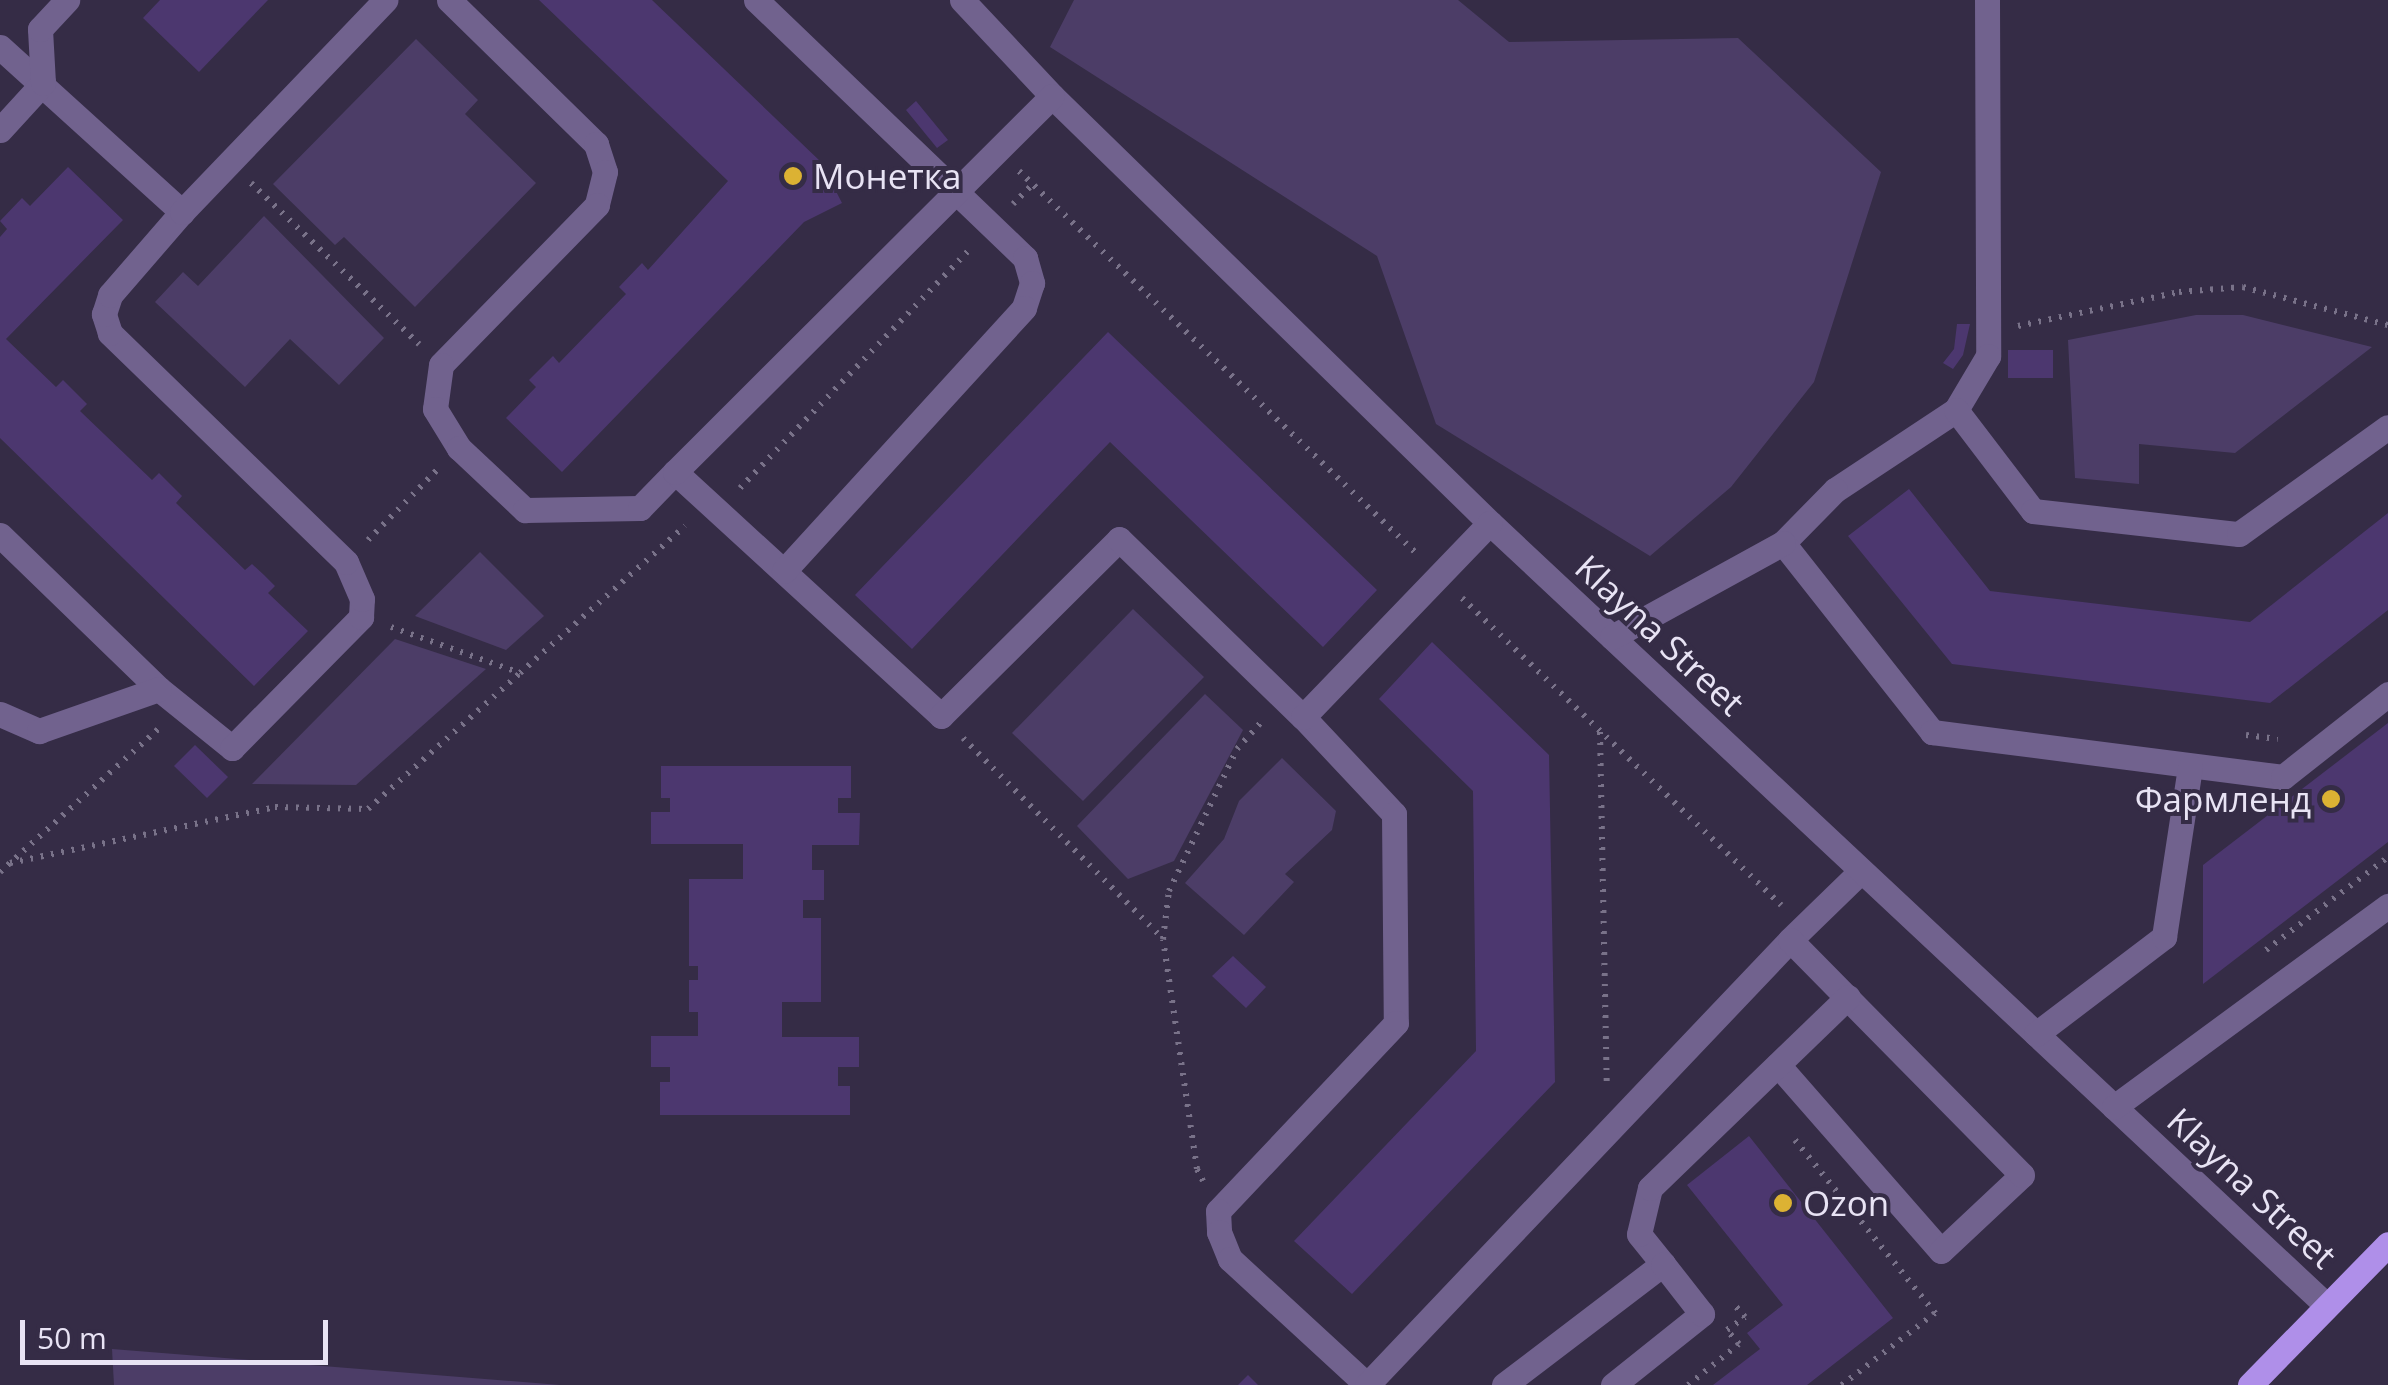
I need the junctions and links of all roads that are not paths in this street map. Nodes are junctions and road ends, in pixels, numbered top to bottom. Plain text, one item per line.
1 (67, 0) edge
2 (386, 0) edge
3 (449, 0) edge
4 (756, 0) edge
5 (962, 0) edge
6 (1987, 0) edge
7 (0, 47) edge
8 (43, 83) junction
9 (1052, 96) junction
10 (0, 130) edge
11 (955, 193) junction
12 (182, 212) junction
13 (1956, 410) junction
14 (2388, 427) edge
15 (675, 472) junction
16 (1490, 523) junction
17 (0, 535) edge
18 (1784, 542) junction
19 (784, 570) junction
20 (1612, 637) junction
21 (159, 689) junction
22 (2388, 694) edge
23 (0, 714) edge
24 (1303, 717) junction
25 (2190, 767) junction
26 (1860, 872) junction
27 (2388, 906) edge
28 (1796, 934) junction
29 (1848, 997) junction
30 (2036, 1034) junction
31 (1778, 1064) junction
32 (2114, 1107) junction
33 (2388, 1244) edge
34 (1662, 1264) junction
35 (2326, 1306) junction
36 (1504, 1385) edge
37 (1613, 1385) edge
38 (2250, 1385) edge

1 - 8 street
2 - 12 street
3 - 15 street
4 - 11 street
5 - 9 street, Klayna Street
6 - 13 street
7 - 8 street
8 - 10 street
8 - 12 street
9 - 11 street
9 - 16 street, Klayna Street
11 - 15 street
11 - 19 street
12 - 21 street
13 - 14 street
13 - 18 street
15 - 19 street
16 - 20 street, Klayna Street
16 - 24 street
17 - 21 street
18 - 20 street
18 - 25 street
19 - 24 street
20 - 26 street, Klayna Street
21 - 23 street
22 - 25 street
24 - 28 street
25 - 30 street
26 - 28 street
26 - 30 street, Klayna Street
27 - 32 street
28 - 29 street
29 - 31 street
29 - 31 street
30 - 32 street, Klayna Street
31 - 34 street
32 - 35 street, Klayna Street
33 - 35 main road
34 - 36 street
34 - 37 street
35 - 38 main road

